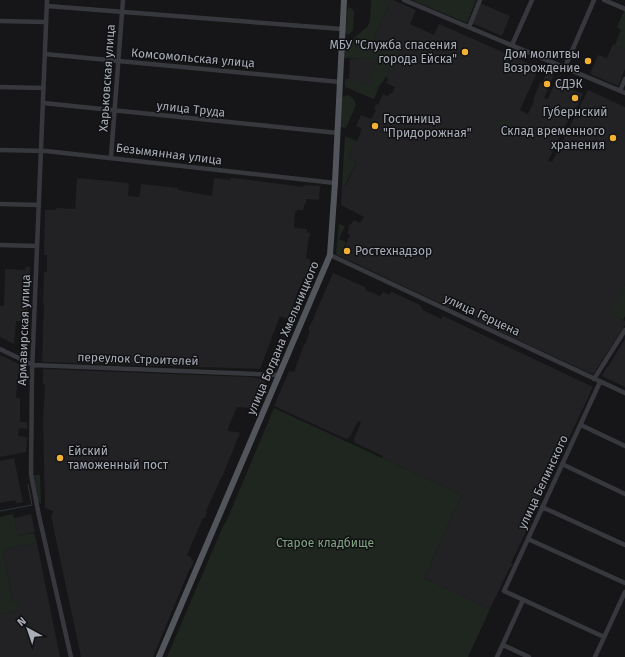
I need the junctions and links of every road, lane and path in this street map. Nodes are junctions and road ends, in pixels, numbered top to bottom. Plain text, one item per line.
1 (47, 0) edge
2 (123, 0) edge
3 (344, 0) edge
4 (348, 0) edge
5 (404, 0) edge
6 (480, 0) edge
7 (532, 0) edge
8 (594, 0) edge
9 (604, 0) edge
10 (47, 6) junction
11 (344, 8) junction
12 (625, 9) edge
13 (122, 12) junction
14 (0, 22) edge
15 (46, 22) junction
16 (469, 27) junction
17 (342, 29) junction
18 (512, 45) junction
19 (45, 54) junction
20 (118, 61) junction
21 (565, 67) junction
22 (625, 79) edge
23 (340, 82) junction
24 (0, 87) edge
25 (43, 88) junction
26 (620, 91) junction
27 (625, 93) edge
28 (42, 103) junction
29 (115, 110) junction
30 (338, 133) junction
31 (0, 150) edge
32 (40, 150) junction
33 (111, 157) junction
34 (335, 183) junction
35 (0, 204) edge
36 (39, 205) junction
37 (0, 245) edge
38 (37, 246) junction
39 (330, 255) junction
40 (625, 330) edge
41 (0, 349) edge
42 (33, 365) junction
43 (280, 375) junction
44 (594, 379) junction
45 (600, 382) junction
46 (625, 393) edge
47 (580, 425) junction
48 (625, 446) edge
49 (562, 464) junction
50 (625, 494) edge
51 (542, 507) junction
52 (528, 539) junction
53 (625, 545) edge
54 (625, 583) edge
55 (625, 592) edge
56 (523, 600) junction
57 (604, 638) junction
58 (503, 644) junction
59 (71, 657) edge
60 (159, 657) edge
61 (497, 657) edge
62 (529, 657) edge
63 (595, 657) edge

1 - 10 street, Армавирская улица
2 - 13 street, Харьковская улица
3 - 11 main road, улица Богдана Хмельницкого
4 - 11 main road, улица Богдана Хмельницкого
5 - 16 street
6 - 16 street
7 - 18 street
8 - 21 street
9 - 12 street
10 - 13 street
10 - 15 street, Армавирская улица
11 - 17 main road, улица Богдана Хмельницкого
13 - 17 street
13 - 20 street, Харьковская улица
14 - 15 street
15 - 19 street, Армавирская улица
16 - 18 street
17 - 23 main road, улица Богдана Хмельницкого
18 - 21 street
19 - 20 street, Комсомольская улица
19 - 25 street, Армавирская улица
20 - 23 street, Комсомольская улица
20 - 29 street, Харьковская улица
21 - 26 street
22 - 26 street
23 - 30 main road, улица Богдана Хмельницкого
24 - 25 street
25 - 28 street, Армавирская улица
26 - 27 street
28 - 29 street, улица Труда
28 - 32 street, Армавирская улица
29 - 30 street, улица Труда
29 - 33 street, Харьковская улица
30 - 34 main road, улица Богдана Хмельницкого
31 - 32 street, Безымянная улица
32 - 33 street, Безымянная улица
32 - 36 street, Армавирская улица
33 - 34 street, Безымянная улица
34 - 39 main road, улица Богдана Хмельницкого
35 - 36 street
36 - 38 street, Армавирская улица
37 - 38 street
38 - 42 street, Армавирская улица
39 - 43 main road, улица Богдана Хмельницкого
39 - 44 street, улица Герцена
40 - 44 street
41 - 42 street, переулок Строителей
42 - 43 street, переулок Строителей
42 - 59 street, Армавирская улица
43 - 60 main road, улица Богдана Хмельницкого
44 - 45 street, улица Герцена
45 - 46 street, улица Герцена
45 - 47 street, улица Белинского
47 - 48 street
47 - 49 street, улица Белинского
49 - 50 street
49 - 51 street, улица Белинского
51 - 52 street, улица Белинского
51 - 53 street
52 - 54 street
52 - 56 street, улица Белинского
55 - 57 street
56 - 57 street
56 - 58 street
57 - 63 street
58 - 61 street
58 - 62 street

